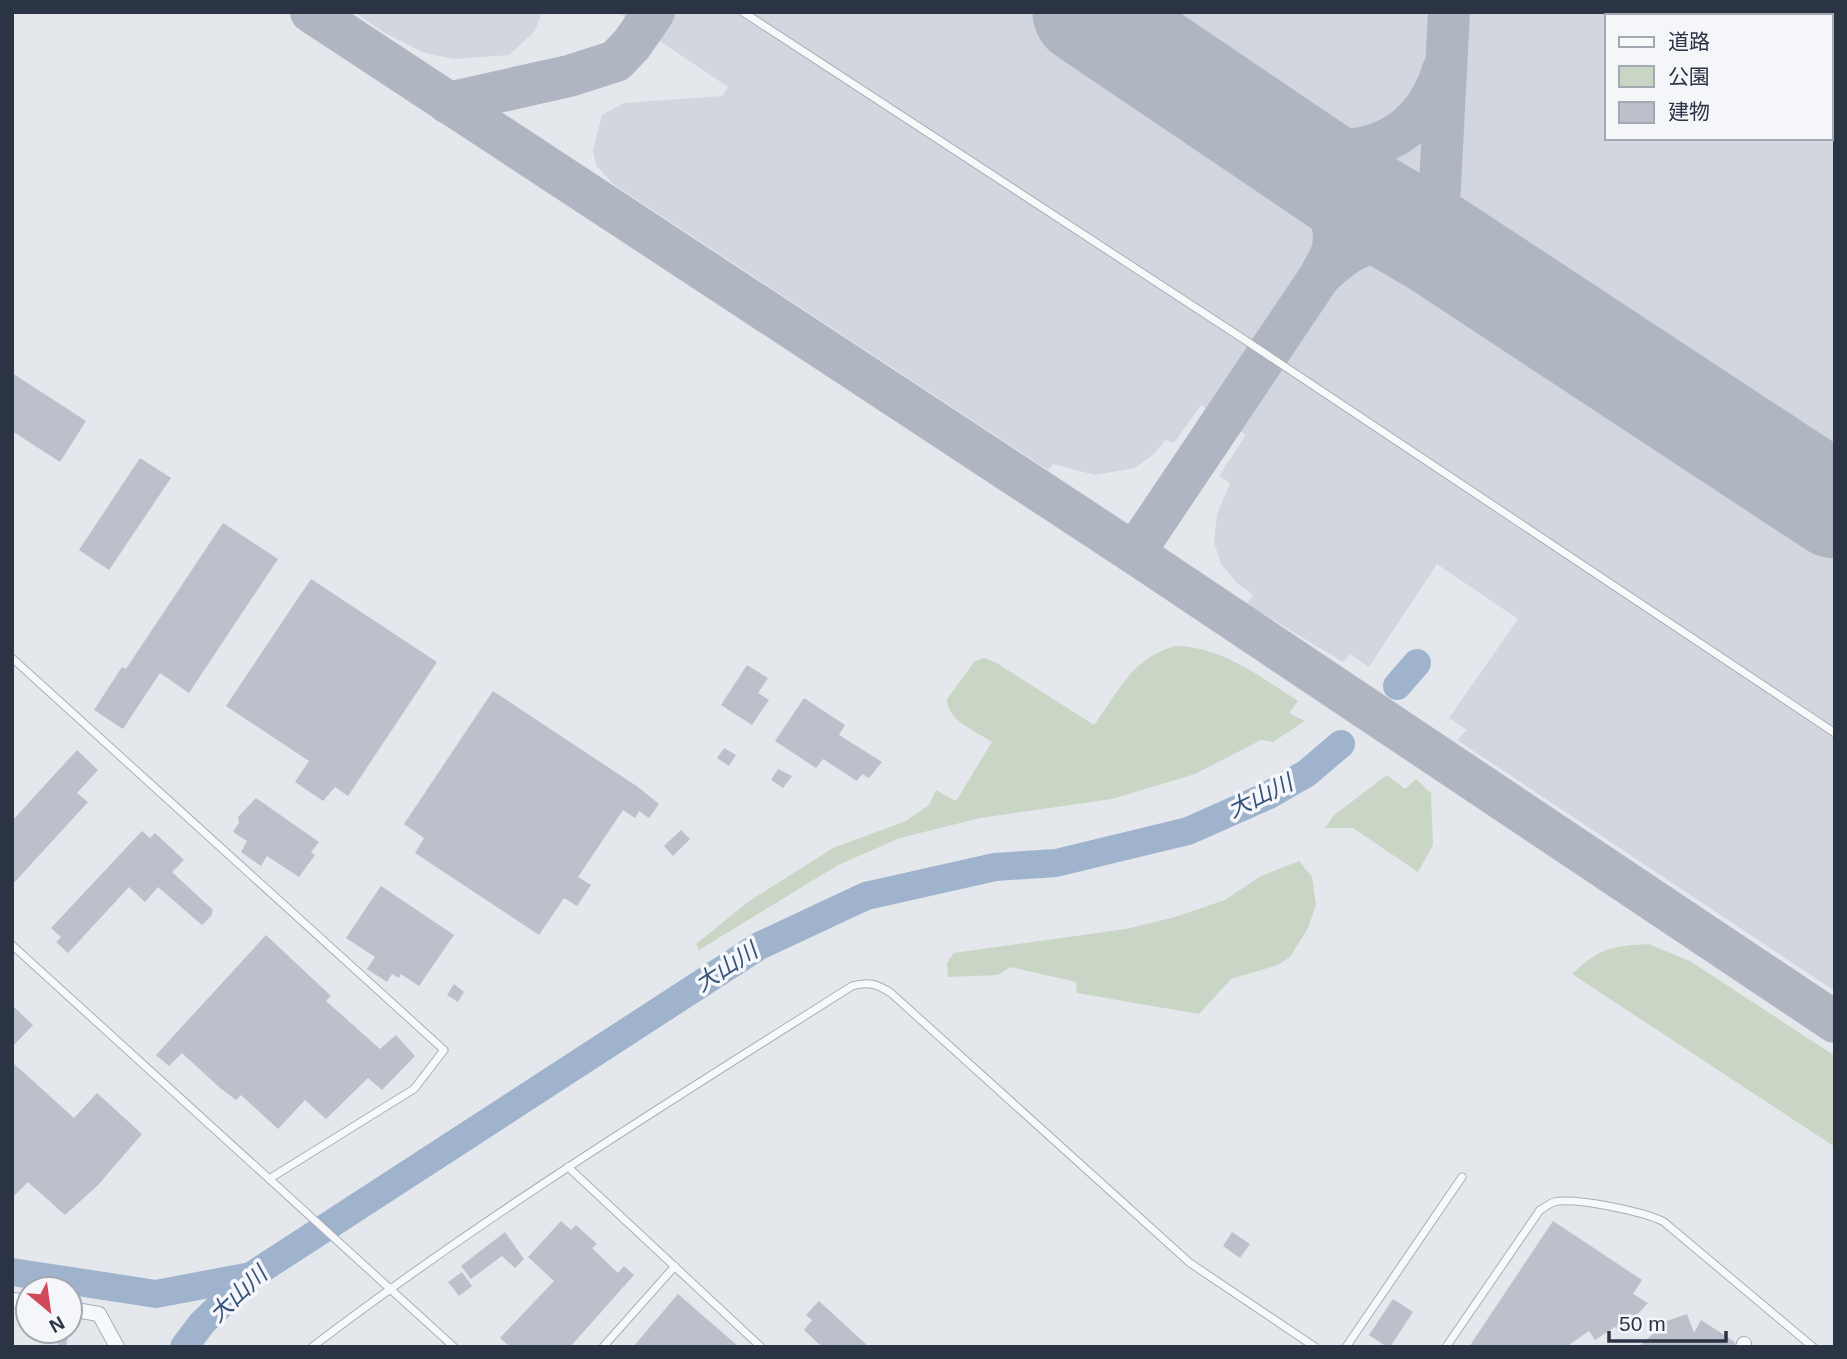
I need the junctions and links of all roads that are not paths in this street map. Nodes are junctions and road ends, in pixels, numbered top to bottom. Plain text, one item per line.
1 (743, 12) edge
2 (12, 658) edge
3 (1835, 733) edge
4 (12, 945) edge
5 (568, 1167) junction
6 (1462, 1177) dead end
7 (269, 1179) junction
8 (675, 1266) junction
9 (390, 1288) junction
10 (84, 1311) edge
11 (117, 1347) edge
12 (312, 1347) edge
13 (454, 1347) edge
14 (603, 1347) edge
15 (761, 1347) edge
16 (1315, 1347) edge
17 (1346, 1347) edge
18 (1446, 1347) edge
19 (1813, 1347) edge

1 - 3 lane
2 - 7 lane
4 - 7 lane
5 - 8 lane
5 - 9 lane
5 - 16 lane
6 - 17 lane
7 - 9 lane
8 - 14 lane
8 - 15 lane
9 - 12 lane
9 - 13 lane
10 - 11 street
18 - 19 lane

